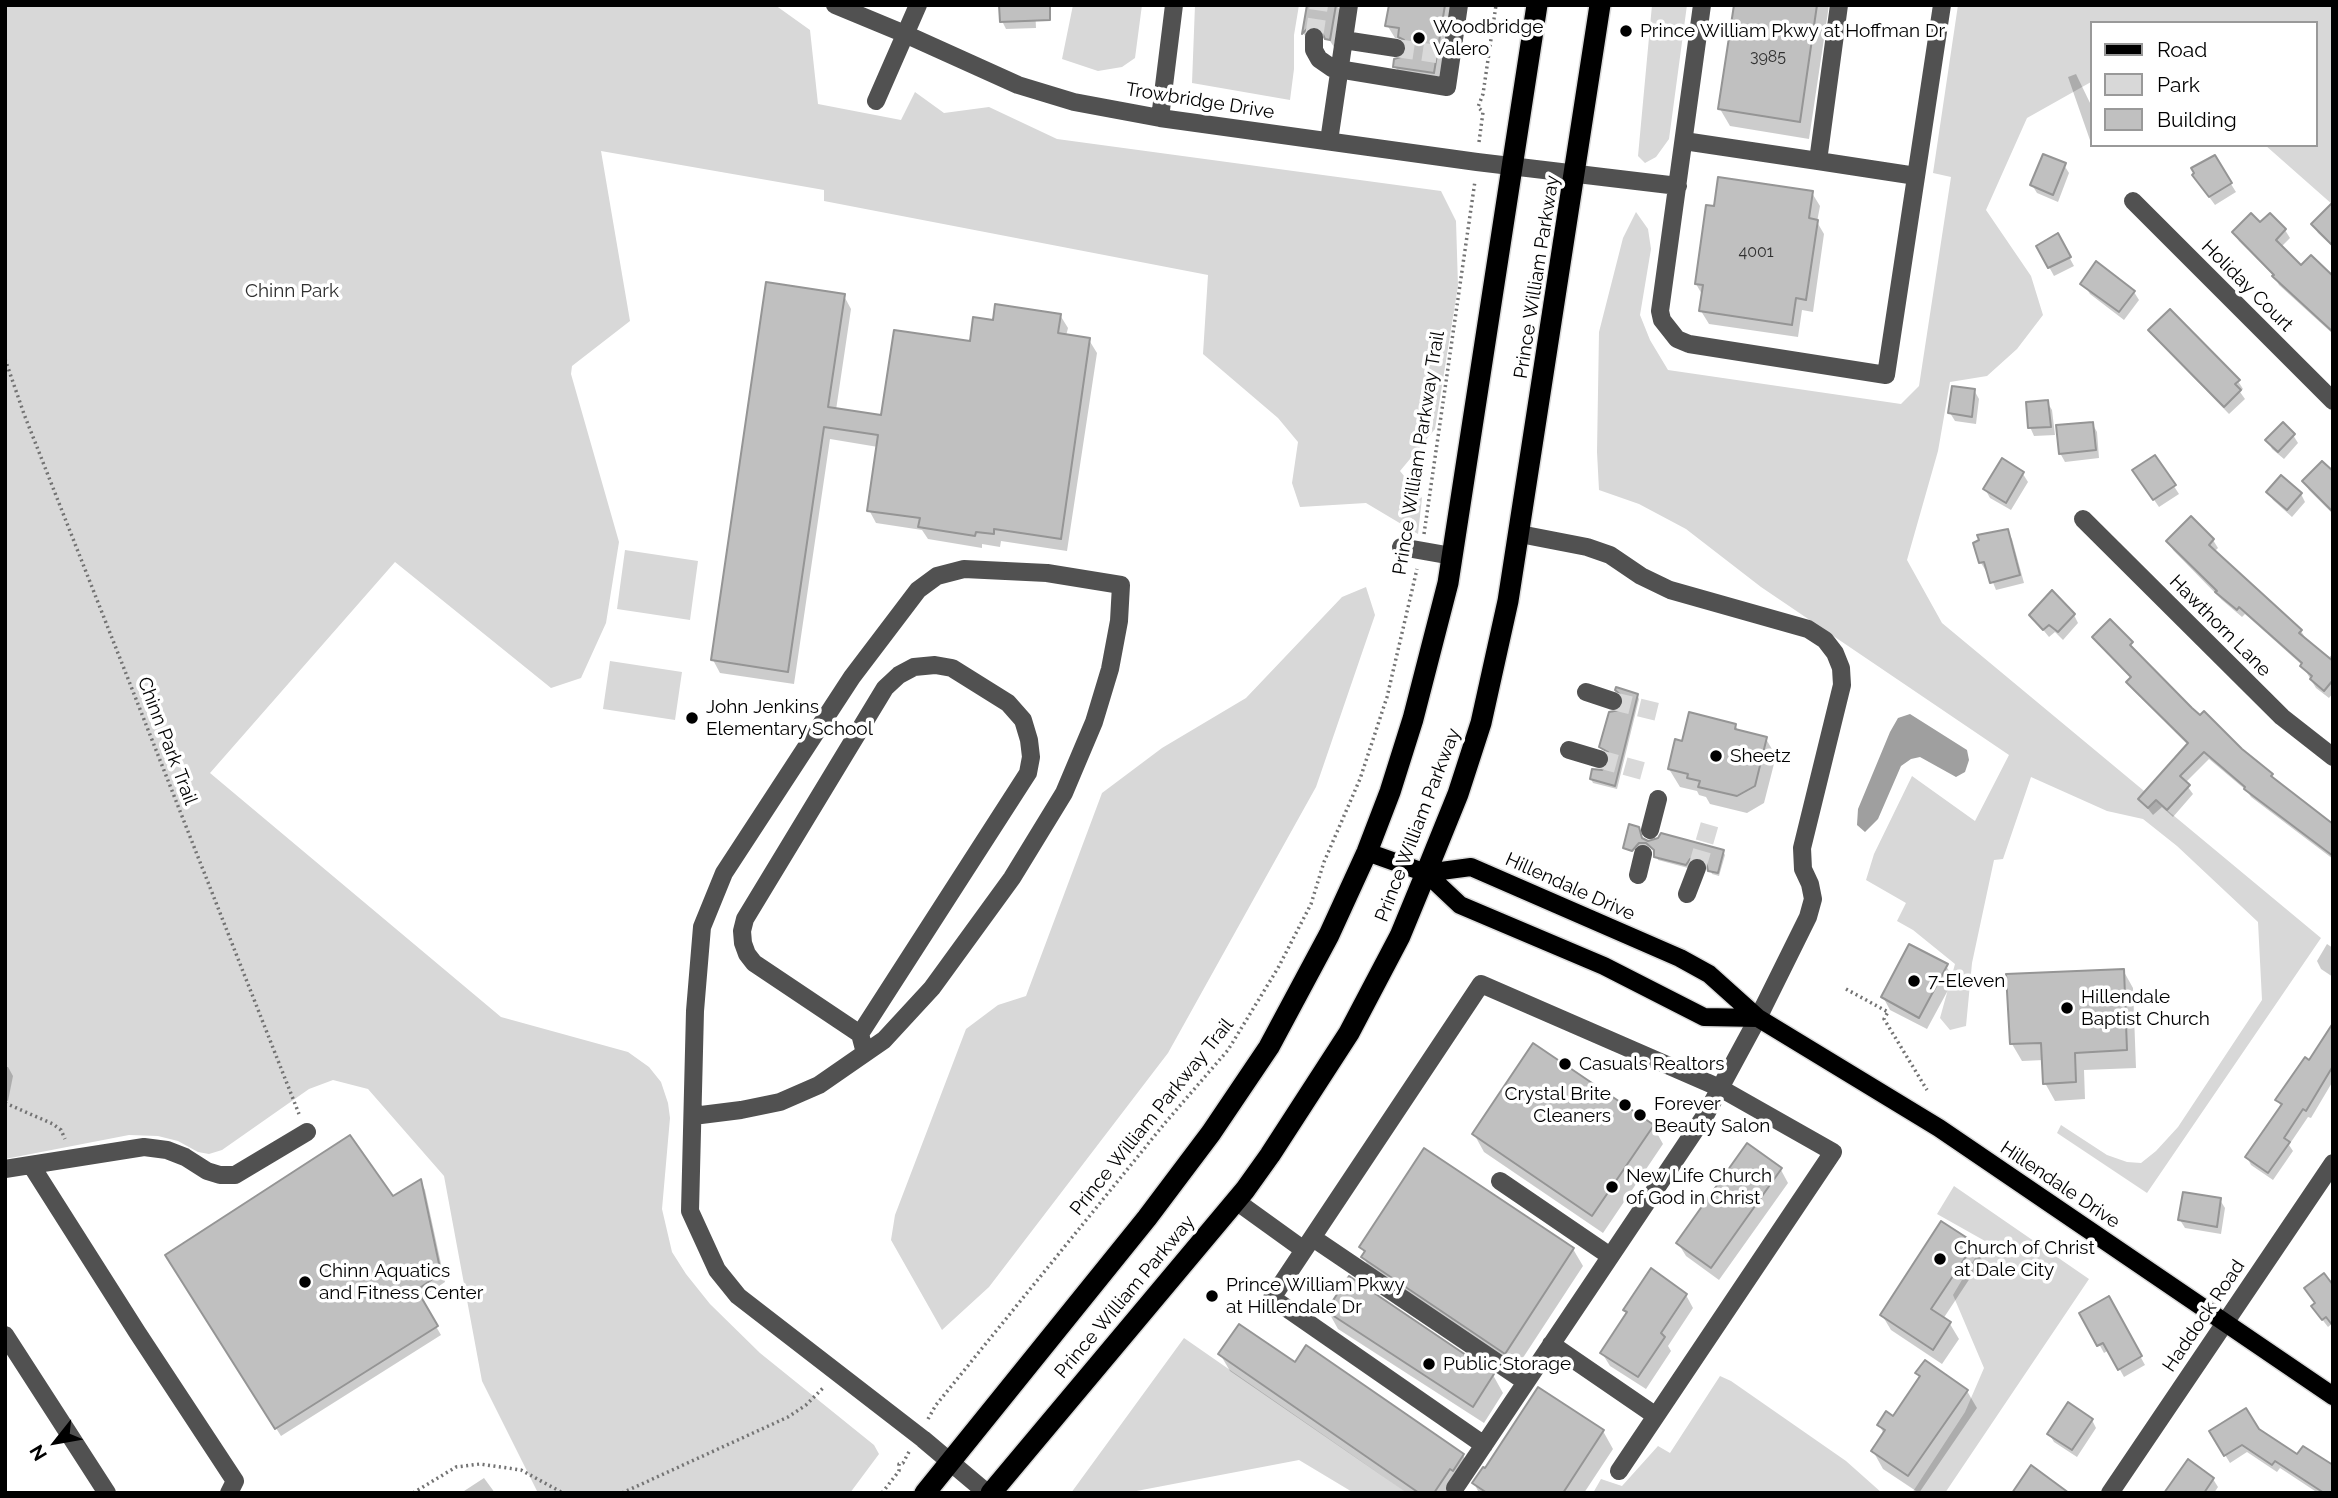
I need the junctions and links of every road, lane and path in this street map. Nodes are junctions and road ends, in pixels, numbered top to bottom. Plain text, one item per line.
1 (835, 5) edge
2 (918, 5) edge
3 (1174, 5) edge
4 (1349, 5) edge
5 (1459, 5) edge
6 (1496, 5) edge
7 (1537, 5) edge
8 (1600, 5) edge
9 (1703, 5) edge
10 (1839, 5) edge
11 (1942, 5) edge
12 (905, 34) junction
13 (1314, 37) tunnel mouth
14 (1344, 40) junction
15 (1396, 48) tunnel mouth
16 (1339, 70) junction
17 (876, 101) dead end
18 (1483, 112) dead end
19 (1160, 118) junction
20 (1329, 141) junction
21 (1684, 141) junction
22 (1818, 161) junction
23 (1511, 166) junction
24 (1576, 175) junction
25 (1916, 176) junction
26 (1678, 186) junction
27 (2133, 201) dead end
28 (1472, 204) dead end
29 (5, 359) edge
30 (2333, 401) edge
31 (2083, 519) dead end
32 (1520, 534) junction
33 (1401, 547) dead end
34 (1421, 551) junction
35 (1452, 556) junction
36 (1586, 692) dead end
37 (1613, 701) tunnel mouth
38 (1569, 750) dead end
39 (2333, 757) edge
40 (1599, 759) tunnel mouth
41 (1658, 799) dead end
42 (1650, 830) dead end
43 (1367, 852) junction
44 (1643, 854) dead end
45 (1697, 868) tunnel mouth
46 (1426, 873) junction
47 (1638, 875) dead end
48 (1687, 894) dead end
49 (1846, 989) dead end
50 (1758, 1018) junction
51 (860, 1034) junction
52 (865, 1052) junction
53 (1720, 1088) junction
54 (1927, 1090) dead end
55 (5, 1103) edge
56 (693, 1116) junction
57 (307, 1132) joint
58 (67, 1148) dead end
59 (2333, 1163) edge
60 (32, 1165) junction
61 (5, 1169) edge
62 (1500, 1181) dead end
63 (1236, 1201) junction
64 (1309, 1244) junction
65 (1610, 1256) junction
66 (2225, 1322) junction
67 (5, 1335) edge
68 (1551, 1344) junction
69 (1526, 1382) junction
70 (824, 1387) dead end
71 (2333, 1396) edge
72 (936, 1405) dead end
73 (1656, 1416) junction
74 (1484, 1445) junction
75 (950, 1462) junction
76 (902, 1463) dead end
77 (1619, 1471) dead end
78 (1455, 1488) dead end
79 (107, 1493) edge
80 (229, 1493) edge
81 (413, 1493) edge
82 (563, 1493) edge
83 (622, 1493) edge
84 (882, 1493) edge
85 (925, 1493) edge
86 (989, 1493) edge
87 (2110, 1493) edge

1 - 12 street, Trowbridge Drive
2 - 12 street
3 - 19 street
4 - 14 street
5 - 16 street
6 - 18 path
7 - 23 highway, Prince William Parkway
8 - 24 highway, Prince William Parkway
9 - 21 street
10 - 22 street
11 - 25 street
12 - 17 street
12 - 19 street, Trowbridge Drive
13 - 16 street
14 - 15 street
14 - 16 street
16 - 20 street
19 - 20 street, Trowbridge Drive
20 - 23 street, Trowbridge Drive
21 - 22 street
21 - 26 street
22 - 25 street
23 - 24 street, Trowbridge Drive
23 - 35 highway, Prince William Parkway
24 - 26 street, Trowbridge Drive
24 - 32 highway, Prince William Parkway
25 - 26 street
27 - 30 street, Holiday Court
28 - 34 path, Prince William Parkway Trail
29 - 57 path, Chinn Park Trail
31 - 39 street, Hawthorn Lane
32 - 46 highway, Prince William Parkway
32 - 50 street
33 - 34 street
34 - 35 street
34 - 72 path, Prince William Parkway Trail
35 - 43 highway, Prince William Parkway
36 - 37 street
38 - 40 street
41 - 42 street
43 - 46 main road, Hillendale Drive
43 - 75 highway, Prince William Parkway
44 - 47 street
45 - 48 street
46 - 50 main road, Hillendale Drive
46 - 50 main road, Hillendale Drive
46 - 63 highway, Prince William Parkway
49 - 54 path
50 - 53 street
50 - 66 main road, Hillendale Drive
51 - 51 street
51 - 52 street
52 - 56 street
52 - 56 street
53 - 64 street
53 - 65 street
53 - 73 street
55 - 58 path
56 - 75 street
57 - 60 street
59 - 66 street, Haddock Road
60 - 61 street
60 - 80 street
62 - 65 street
63 - 64 street
63 - 86 highway, Prince William Parkway
64 - 69 street
64 - 74 street
65 - 68 street
66 - 71 main road, Hillendale Drive
66 - 87 street, Haddock Road
67 - 79 street
68 - 69 street
68 - 73 street
69 - 74 street
70 - 83 path
73 - 77 street
74 - 78 street
75 - 85 highway, Prince William Parkway
75 - 86 street
76 - 84 path
81 - 82 path

